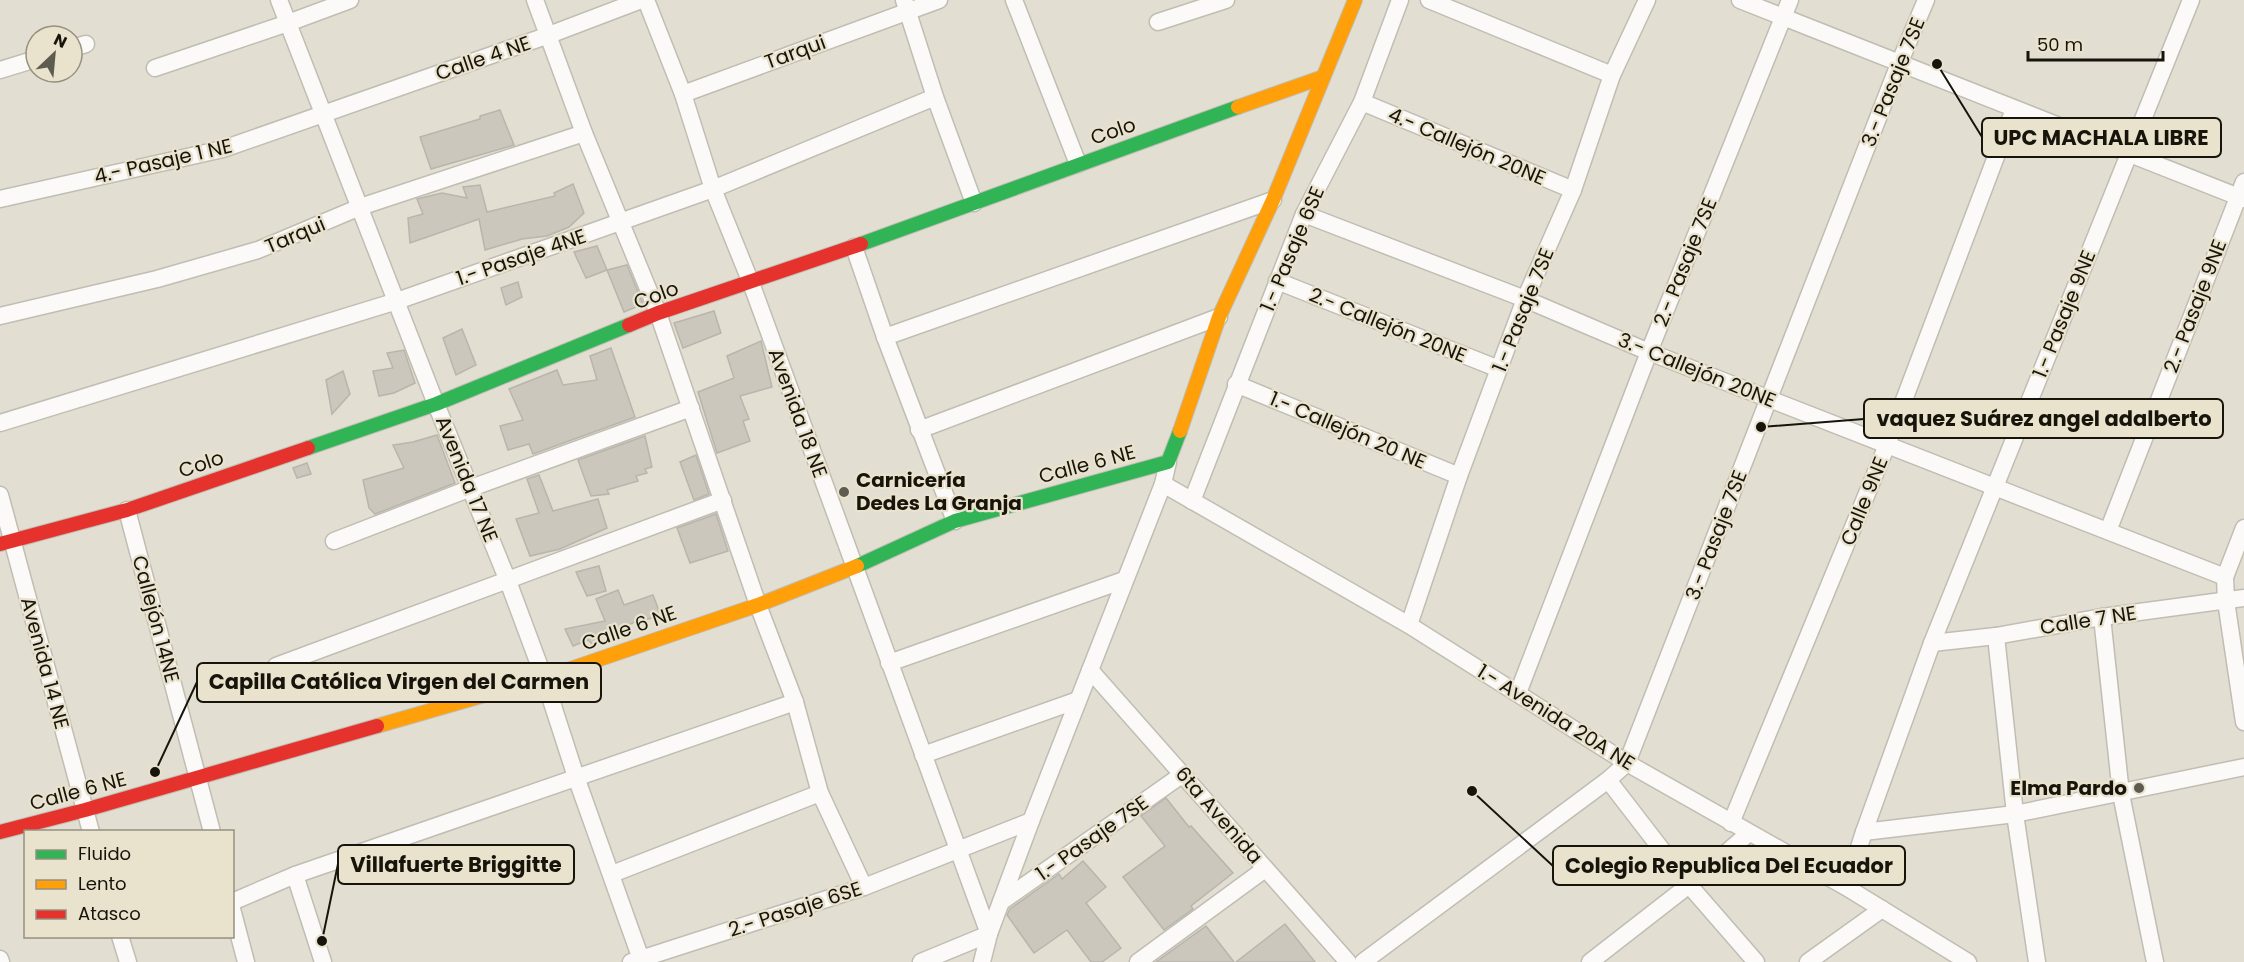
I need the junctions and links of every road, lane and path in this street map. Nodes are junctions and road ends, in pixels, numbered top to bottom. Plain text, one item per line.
1 (279, 0) edge
2 (350, 0) edge
3 (535, 0) edge
4 (644, 0) edge
5 (939, 0) edge
6 (1014, 0) edge
7 (1226, 0) edge
8 (1355, 0) edge
9 (1400, 0) edge
10 (1429, 0) edge
11 (1647, 0) edge
12 (1740, 0) edge
13 (1790, 0) edge
14 (1926, 0) edge
15 (2191, 0) edge
16 (906, 5) edge
17 (1783, 18) junction
18 (1158, 22) dead end
19 (288, 23) junction
20 (549, 35) junction
21 (24, 63) edge
22 (1899, 64) junction
23 (155, 68) dead end
24 (0, 70) edge
25 (1612, 75) junction
26 (1323, 77) junction
27 (683, 94) junction
28 (935, 98) junction
29 (1362, 102) junction
30 (2014, 109) junction
31 (324, 114) junction
32 (584, 133) junction
33 (2128, 153) junction
34 (1078, 164) junction
35 (712, 189) junction
36 (1573, 190) junction
37 (2242, 193) edge
38 (0, 199) edge
39 (1273, 200) junction
40 (974, 202) junction
41 (360, 207) junction
42 (1304, 214) junction
43 (620, 222) junction
44 (854, 247) junction
45 (1277, 280) junction
46 (751, 283) junction
47 (1525, 299) junction
48 (397, 301) junction
49 (658, 313) junction
50 (0, 316) edge
51 (1219, 317) junction
52 (885, 337) junction
53 (1649, 351) junction
54 (1499, 369) junction
55 (1236, 384) junction
56 (1768, 398) junction
57 (436, 404) junction
58 (691, 408) junction
59 (0, 423) edge
60 (919, 430) junction
61 (1887, 445) junction
62 (1168, 462) junction
63 (1459, 476) junction
64 (1163, 484) junction
65 (1995, 487) junction
66 (471, 488) junction
67 (0, 495) edge
68 (723, 500) junction
69 (1192, 501) junction
70 (127, 510) junction
71 (955, 521) junction
72 (2244, 528) edge
73 (2108, 531) junction
74 (334, 541) dead end
75 (6, 542) edge
76 (854, 567) junction
77 (2225, 577) junction
78 (1124, 580) junction
79 (508, 581) junction
80 (2244, 598) edge
81 (2226, 601) junction
82 (758, 605) junction
83 (2102, 617) junction
84 (1409, 625) junction
85 (1996, 636) junction
86 (1932, 643) junction
87 (889, 663) junction
88 (276, 666) dead end
89 (1090, 670) junction
90 (544, 678) junction
91 (1518, 693) junction
92 (1078, 700) junction
93 (795, 702) junction
94 (2244, 722) edge
95 (922, 755) junction
96 (1627, 763) junction
97 (2244, 767) edge
98 (1183, 774) junction
99 (576, 777) junction
100 (197, 778) junction
101 (1608, 780) junction
102 (820, 794) junction
103 (2121, 794) junction
104 (85, 810) junction
105 (2015, 814) junction
106 (1031, 821) junction
107 (1731, 823) junction
108 (91, 830) edge
109 (212, 830) edge
110 (0, 832) edge
111 (1864, 832) junction
112 (1749, 833) junction
113 (959, 851) junction
114 (1266, 868) junction
115 (612, 874) junction
116 (295, 875) junction
117 (1689, 885) junction
118 (864, 887) junction
119 (1846, 887) junction
120 (234, 901) edge
121 (1001, 902) junction
122 (1882, 909) junction
123 (234, 917) edge
124 (989, 934) junction
125 (121, 938) edge
126 (637, 961) edge
127 (128, 962) edge
128 (246, 962) edge
129 (323, 962) edge
130 (921, 962) edge
131 (982, 962) edge
132 (1138, 962) edge
133 (1348, 962) edge
134 (1364, 962) edge
135 (1590, 962) edge
136 (1756, 962) edge
137 (1808, 962) edge
138 (1968, 962) edge
139 (2037, 962) edge
140 (2155, 962) edge

1 - 19 street, Avenida 17 NE
2 - 19 street
3 - 20 street
4 - 20 street, Calle 4 NE
4 - 27 street, Avenida 18 NE
5 - 16 street, Tarqui
6 - 34 street
7 - 18 street
8 - 26 street
9 - 29 street, 1.- Pasaje 6SE
10 - 25 street
11 - 25 street, 1.- Pasaje 7SE
12 - 17 street
13 - 17 street, 2.- Pasaje 7SE
14 - 22 street, 3.- Pasaje 7SE
15 - 33 street, 1.- Pasaje 9NE
16 - 27 street, Tarqui
16 - 28 street
17 - 22 street
17 - 53 street, 2.- Pasaje 7SE
19 - 23 street
19 - 31 street, Avenida 17 NE
20 - 31 street, Calle 4 NE
20 - 32 street
21 - 24 street
22 - 30 street
22 - 56 street, 3.- Pasaje 7SE
25 - 36 street, 1.- Pasaje 7SE
26 - 34 street, Colo
26 - 39 street
27 - 35 street, Avenida 18 NE
28 - 35 street, 1.- Pasaje 4NE
28 - 40 street
29 - 36 street, 4.- Callejón 20NE
29 - 42 street, 1.- Pasaje 6SE
30 - 33 street
30 - 61 street, Calle 9NE
31 - 38 street, 4.- Pasaje 1 NE
31 - 41 street, Avenida 17 NE
32 - 41 street, Tarqui
32 - 43 street
33 - 37 street
33 - 65 street, 1.- Pasaje 9NE
34 - 40 street, Colo
35 - 43 street, 1.- Pasaje 4NE
35 - 46 street, Avenida 18 NE
36 - 47 street, 1.- Pasaje 7SE
37 - 73 street, 2.- Pasaje 9NE
39 - 51 street
39 - 52 street
40 - 44 street, Colo
41 - 48 street, Avenida 17 NE
41 - 50 street, Tarqui
42 - 45 street, 1.- Pasaje 6SE
42 - 47 street, 3.- Callejón 20NE
43 - 48 street, 1.- Pasaje 4NE
43 - 49 street
44 - 46 street, Colo
44 - 52 street
45 - 54 street, 2.- Callejón 20NE
45 - 55 street, 1.- Pasaje 6SE
46 - 49 street, Colo
46 - 76 street, Avenida 18 NE
47 - 53 street, 3.- Callejón 20NE
47 - 54 street, 1.- Pasaje 7SE
48 - 57 street, Avenida 17 NE
48 - 59 street, 1.- Pasaje 4NE
49 - 57 street, Colo
49 - 58 street
51 - 60 street
51 - 62 street
52 - 60 street
53 - 56 street, 3.- Callejón 20NE
53 - 91 street, 2.- Pasaje 7SE
54 - 63 street, 1.- Pasaje 7SE
55 - 63 street, 1.- Callejón 20 NE
55 - 69 street, 1.- Pasaje 6SE
56 - 61 street, 3.- Callejón 20NE
56 - 96 street, 3.- Pasaje 7SE
57 - 66 street, Avenida 17 NE
57 - 70 street, Colo
58 - 66 street
58 - 68 street
60 - 71 street
61 - 65 street, 3.- Callejón 20NE
61 - 107 street, Calle 9NE
62 - 64 street
62 - 71 street, Calle 6 NE
63 - 84 street, 1.- Pasaje 7SE
64 - 69 street, 1.- Avenida 20A NE
64 - 78 street
65 - 73 street, 3.- Callejón 20NE
65 - 86 street, 1.- Pasaje 9NE
66 - 74 street
66 - 79 street, Avenida 17 NE
67 - 75 street, Avenida 14 NE
68 - 79 street
68 - 82 street
69 - 84 street, 1.- Avenida 20A NE
70 - 75 street, Colo
70 - 100 street, Callejón 14NE
71 - 76 street, Calle 6 NE
72 - 77 street
73 - 77 street, 3.- Callejón 20NE
75 - 104 street, Avenida 14 NE
76 - 82 street, Calle 6 NE
76 - 87 street, Avenida 18 NE
77 - 81 street
78 - 87 street
78 - 89 street
79 - 88 street
79 - 90 street, Avenida 17 NE
80 - 81 street, Calle 7 NE
81 - 83 street, Calle 7 NE
81 - 94 street
82 - 90 street, Calle 6 NE
82 - 93 street
83 - 85 street, Calle 7 NE
83 - 103 street
84 - 91 street, 1.- Avenida 20A NE
85 - 86 street, Calle 7 NE
85 - 105 street
86 - 111 street, 1.- Pasaje 9NE
87 - 95 street, Avenida 18 NE
89 - 92 street
89 - 98 street, 6ta Avenida
90 - 99 street, Avenida 17 NE
90 - 100 street, Calle 6 NE
91 - 96 street, 1.- Avenida 20A NE
92 - 95 street
92 - 106 street
93 - 99 street
93 - 102 street
95 - 113 street, Avenida 18 NE
96 - 101 street, 3.- Pasaje 7SE
96 - 107 street, 1.- Avenida 20A NE
97 - 103 street
98 - 114 street, 6ta Avenida
98 - 121 street, 1.- Pasaje 7SE
99 - 115 street, Avenida 17 NE
99 - 116 street
100 - 104 street, Calle 6 NE
100 - 109 street, Callejón 14NE
101 - 117 street
101 - 134 street, 3.- Pasaje 7SE
102 - 115 street
102 - 118 street
103 - 105 street
103 - 140 street
104 - 108 street, Avenida 14 NE
104 - 110 street, Calle 6 NE
105 - 111 street
105 - 139 street
106 - 113 street, 2.- Pasaje 6SE
106 - 121 street
107 - 112 street, 1.- Avenida 20A NE
111 - 119 street, 1.- Pasaje 9NE
112 - 117 street
112 - 119 street, 1.- Avenida 20A NE
113 - 118 street, 2.- Pasaje 6SE
113 - 124 street, Avenida 18 NE
114 - 132 street
114 - 133 street, 6ta Avenida
115 - 126 street, Avenida 17 NE
116 - 120 street
116 - 129 street
117 - 135 street
117 - 136 street
118 - 126 street, 2.- Pasaje 6SE
119 - 122 street, 1.- Avenida 20A NE
121 - 124 street
122 - 137 street
122 - 138 street, 1.- Avenida 20A NE
123 - 128 street
124 - 130 street
124 - 131 street
125 - 127 street

